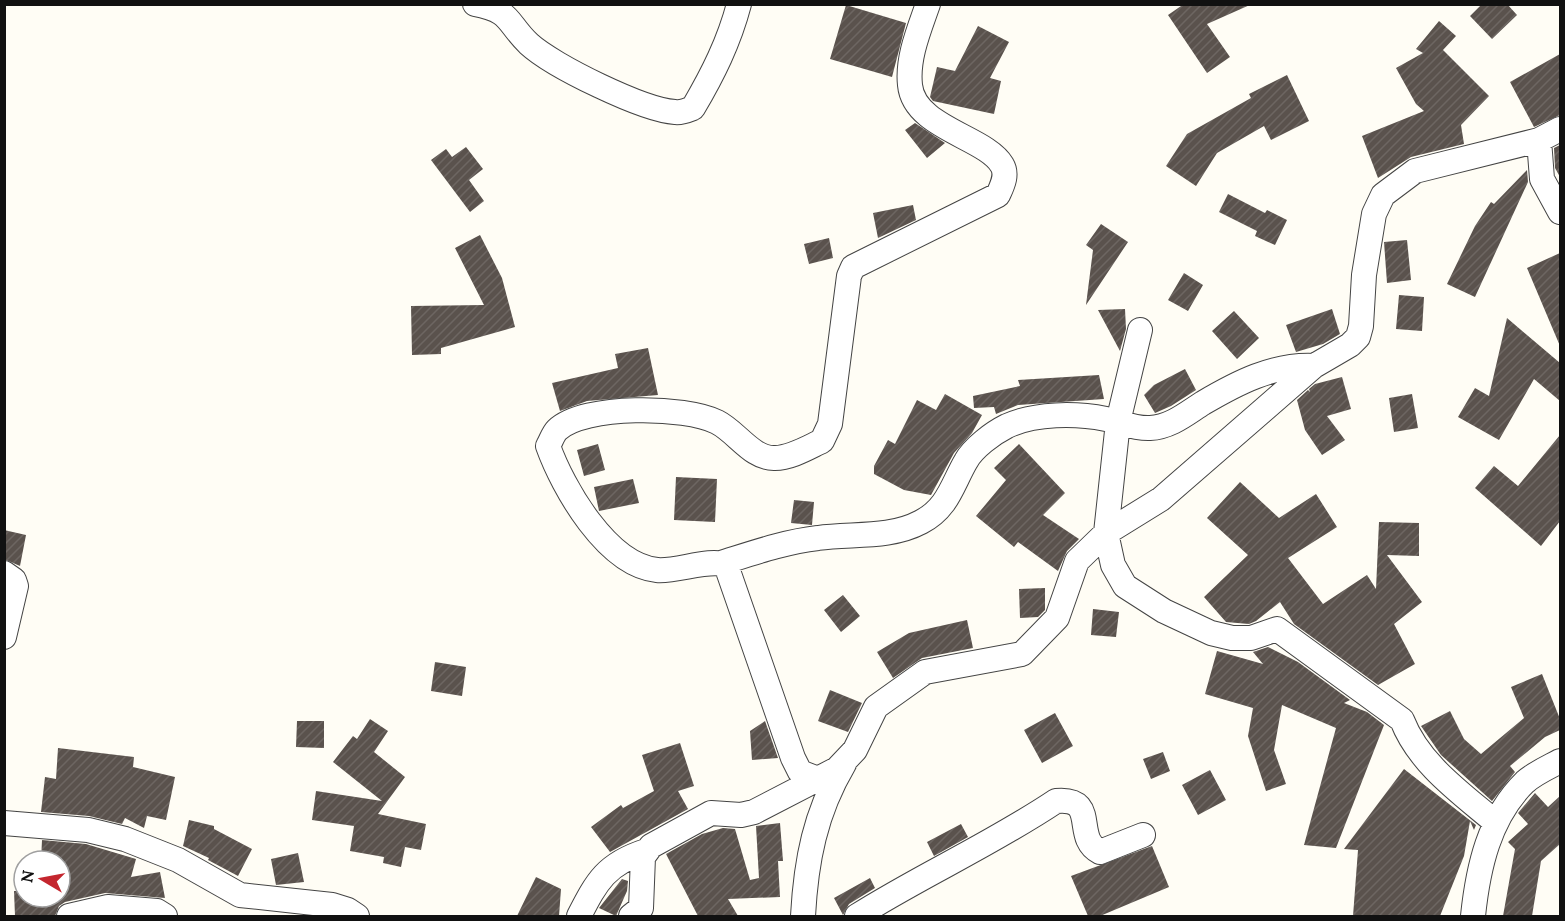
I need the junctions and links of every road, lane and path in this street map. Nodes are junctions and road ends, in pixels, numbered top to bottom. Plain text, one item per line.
1 (475, 4) edge
2 (739, 4) edge
3 (928, 4) edge
4 (1560, 129) edge
5 (1539, 140) junction
6 (1560, 212) edge
7 (1140, 330) dead end
8 (1314, 366) junction
9 (1118, 423) junction
10 (1106, 532) junction
11 (721, 563) junction
12 (4, 573) edge
13 (4, 637) edge
14 (846, 760) junction
15 (1560, 760) edge
16 (818, 779) junction
17 (1496, 822) junction
18 (4, 823) edge
19 (1143, 835) dead end
20 (646, 851) junction
21 (263, 908) edge
22 (69, 916) edge
23 (165, 916) edge
24 (357, 916) edge
25 (579, 916) edge
26 (631, 916) edge
27 (803, 916) edge
28 (857, 916) edge
29 (1473, 916) edge

1 - 2 street
3 - 11 street
4 - 5 street
5 - 6 street
5 - 8 street
7 - 9 street
8 - 9 street
8 - 10 street
9 - 10 street
9 - 11 street
10 - 14 street
10 - 17 street
11 - 16 street
12 - 13 street
14 - 16 street
14 - 27 street
15 - 17 street
16 - 20 street
17 - 29 street
18 - 21 street
19 - 28 street
20 - 25 street
20 - 26 street
21 - 24 street
22 - 23 street

